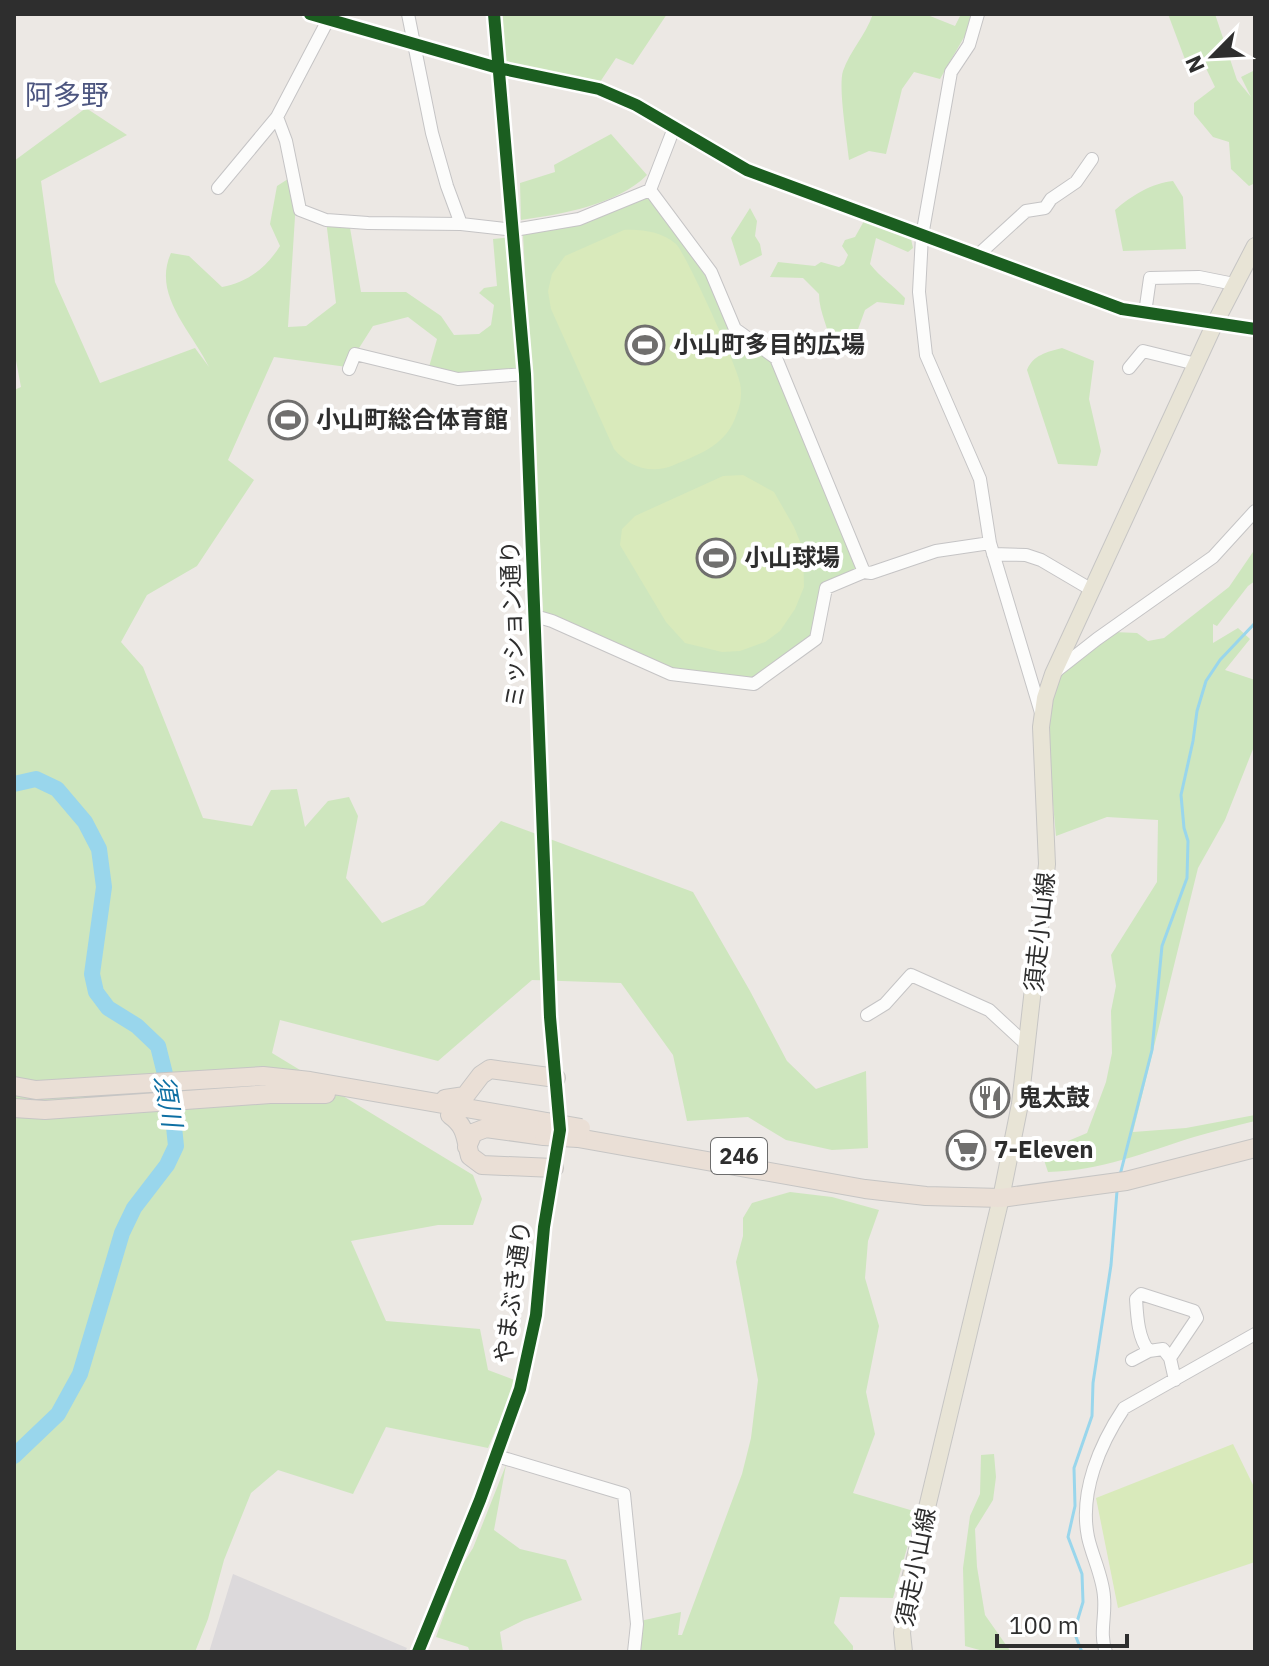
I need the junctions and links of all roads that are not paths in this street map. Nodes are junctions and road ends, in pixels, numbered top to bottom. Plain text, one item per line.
1 (310, 14) edge
2 (408, 14) edge
3 (494, 14) edge
4 (978, 14) edge
5 (328, 20) junction
6 (415, 45) junction
7 (498, 68) junction
8 (277, 117) junction
9 (674, 128) junction
10 (1092, 159) dead end
11 (218, 188) dead end
12 (650, 190) junction
13 (461, 224) junction
14 (514, 230) junction
15 (922, 236) junction
16 (1255, 246) edge
17 (978, 255) junction
18 (1234, 284) junction
19 (1145, 313) junction
20 (1215, 323) junction
21 (1255, 329) edge
22 (1196, 364) junction
23 (1129, 368) dead end
24 (349, 369) dead end
25 (525, 374) junction
26 (1255, 511) edge
27 (992, 548) junction
28 (864, 572) junction
29 (1092, 590) junction
30 (535, 616) junction
31 (1053, 674) junction
32 (1042, 716) junction
33 (867, 1015) dead end
34 (550, 1017) joint
35 (1028, 1046) junction
36 (556, 1078) junction
37 (479, 1079) junction
38 (266, 1085) junction
39 (14, 1086) edge
40 (417, 1099) junction
41 (14, 1108) edge
42 (504, 1114) junction
43 (450, 1115) junction
44 (545, 1130) junction
45 (1255, 1135) edge
46 (467, 1147) junction
47 (1255, 1148) edge
48 (554, 1168) junction
49 (1126, 1175) junction
50 (1002, 1192) junction
51 (1255, 1334) edge
52 (1149, 1351) junction
53 (1170, 1358) junction
54 (1132, 1360) dead end
55 (1175, 1380) junction
56 (497, 1456) junction
57 (418, 1652) edge
58 (634, 1652) edge
59 (904, 1652) edge
60 (1106, 1652) edge

1 - 5 street
2 - 6 street
3 - 7 street, ミッション通り
4 - 15 street
5 - 6 street
5 - 8 street
6 - 7 street
6 - 13 street
7 - 9 street
7 - 14 street, ミッション通り
8 - 11 street
8 - 13 street
9 - 12 street
9 - 15 street
10 - 17 street
12 - 14 street
12 - 28 street
13 - 14 street
14 - 25 street, ミッション通り
15 - 17 street
15 - 27 street
16 - 18 main road, 須走小山線
17 - 19 street
18 - 19 street
18 - 20 main road, 須走小山線
19 - 20 street
20 - 21 street
20 - 22 main road, 須走小山線
22 - 23 street
22 - 29 main road, 須走小山線
24 - 25 street
25 - 30 street, ミッション通り
26 - 31 street
27 - 28 street
27 - 29 street
27 - 32 street
28 - 30 street
29 - 31 main road, 須走小山線
30 - 34 street, ミッション通り
31 - 32 main road, 須走小山線
32 - 35 main road, 須走小山線
33 - 35 street
34 - 36 street, やまぶき通り
35 - 50 main road, 須走小山線
36 - 37 highway
36 - 48 street, やまぶき通り
37 - 40 highway
37 - 42 highway
38 - 39 highway
38 - 40 highway
38 - 41 highway
38 - 43 highway
40 - 42 highway
42 - 44 highway
43 - 44 highway
43 - 46 highway
44 - 46 highway
44 - 50 highway, 246, bridge
45 - 49 highway, 246
46 - 48 highway
47 - 49 highway, 246
48 - 56 street, やまぶき通り
49 - 50 highway, 246
50 - 59 main road, 須走小山線
51 - 55 street
52 - 53 street
52 - 53 street
52 - 54 street
53 - 55 street
55 - 60 street
56 - 57 street, やまぶき通り
56 - 58 street

